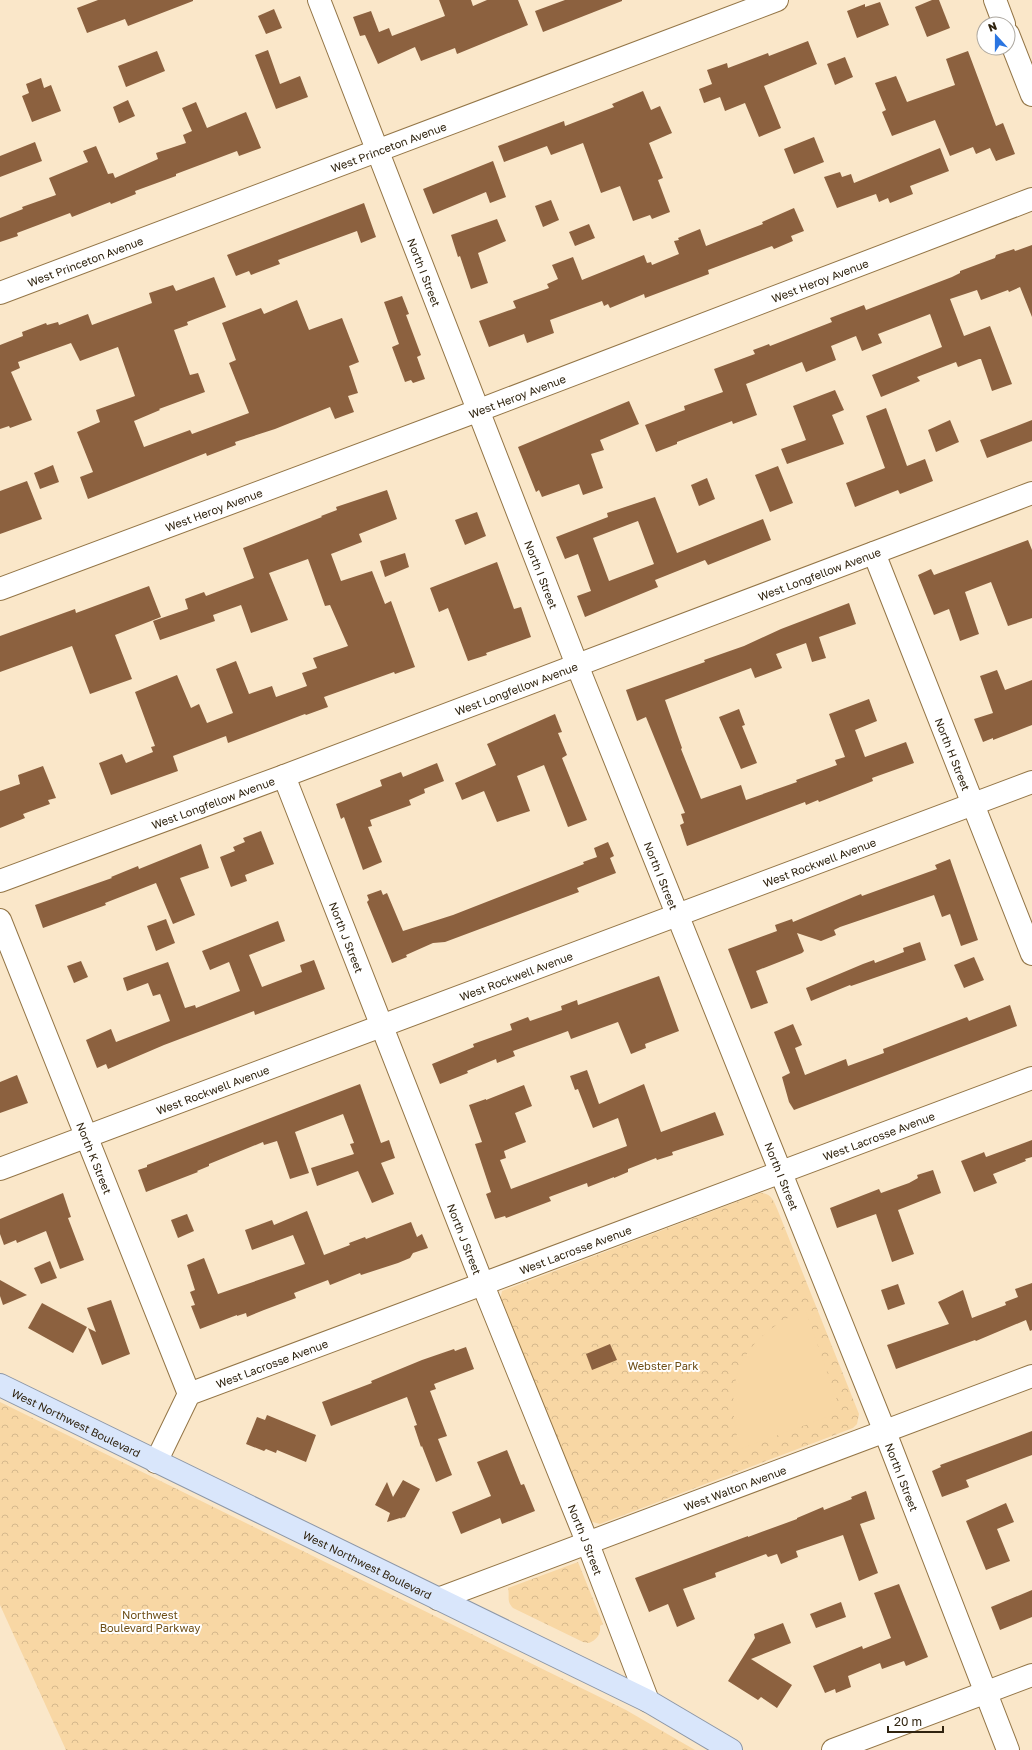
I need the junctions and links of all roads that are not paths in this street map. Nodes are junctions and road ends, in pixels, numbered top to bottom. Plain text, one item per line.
1 (319, 0) edge
2 (777, 0) edge
3 (995, 0) edge
4 (1001, 16) edge
5 (1016, 54) edge
6 (1032, 95) edge
7 (378, 150) junction
8 (1032, 199) edge
9 (0, 293) edge
10 (477, 410) junction
11 (1032, 493) edge
12 (874, 553) junction
13 (0, 589) edge
14 (577, 665) junction
15 (284, 776) junction
16 (1032, 782) edge
17 (972, 804) junction
18 (0, 881) edge
19 (677, 914) junction
20 (0, 920) edge
21 (1032, 954) edge
22 (382, 1027) junction
23 (1032, 1078) edge
24 (86, 1137) junction
25 (0, 1169) edge
26 (780, 1173) junction
27 (483, 1285) junction
28 (1032, 1376) edge
29 (0, 1385) edge
30 (189, 1394) junction
31 (884, 1432) junction
32 (156, 1462) junction
33 (588, 1544) junction
34 (438, 1599) junction
35 (1032, 1675) edge
36 (985, 1692) junction
37 (648, 1701) junction
38 (731, 1750) edge
39 (833, 1750) edge
40 (1008, 1750) edge

1 - 7 street, North I Street
2 - 7 street, West Princeton Avenue
3 - 4 street
5 - 6 street
7 - 9 street, West Princeton Avenue
7 - 10 street, North I Street
8 - 10 street, West Heroy Avenue
10 - 13 street, West Heroy Avenue
10 - 14 street, North I Street
11 - 12 street, West Longfellow Avenue
12 - 14 street, West Longfellow Avenue
12 - 17 street, North H Street
14 - 15 street, West Longfellow Avenue
14 - 19 street, North I Street
15 - 18 street, West Longfellow Avenue
15 - 22 street, North J Street
16 - 17 street, West Rockwell Avenue
17 - 19 street, West Rockwell Avenue
17 - 21 street, North H Street
19 - 22 street, West Rockwell Avenue
19 - 26 street, North I Street
20 - 24 street, North K Street
22 - 24 street, West Rockwell Avenue
22 - 27 street, North J Street
23 - 26 street, West Lacrosse Avenue
24 - 25 street, West Rockwell Avenue
24 - 30 street, North K Street
26 - 27 street, West Lacrosse Avenue
26 - 31 street, North I Street
27 - 30 street, West Lacrosse Avenue
27 - 33 street, North J Street
28 - 31 street, West Walton Avenue
29 - 32 main road, West Northwest Boulevard
30 - 32 street
31 - 33 street, West Walton Avenue
31 - 36 street, North I Street
32 - 34 main road, West Northwest Boulevard
33 - 34 street, West Walton Avenue
33 - 37 street, North J Street
34 - 37 main road, West Northwest Boulevard
35 - 36 street
36 - 39 street
36 - 40 street, North I Street
37 - 38 main road, West Northwest Boulevard

